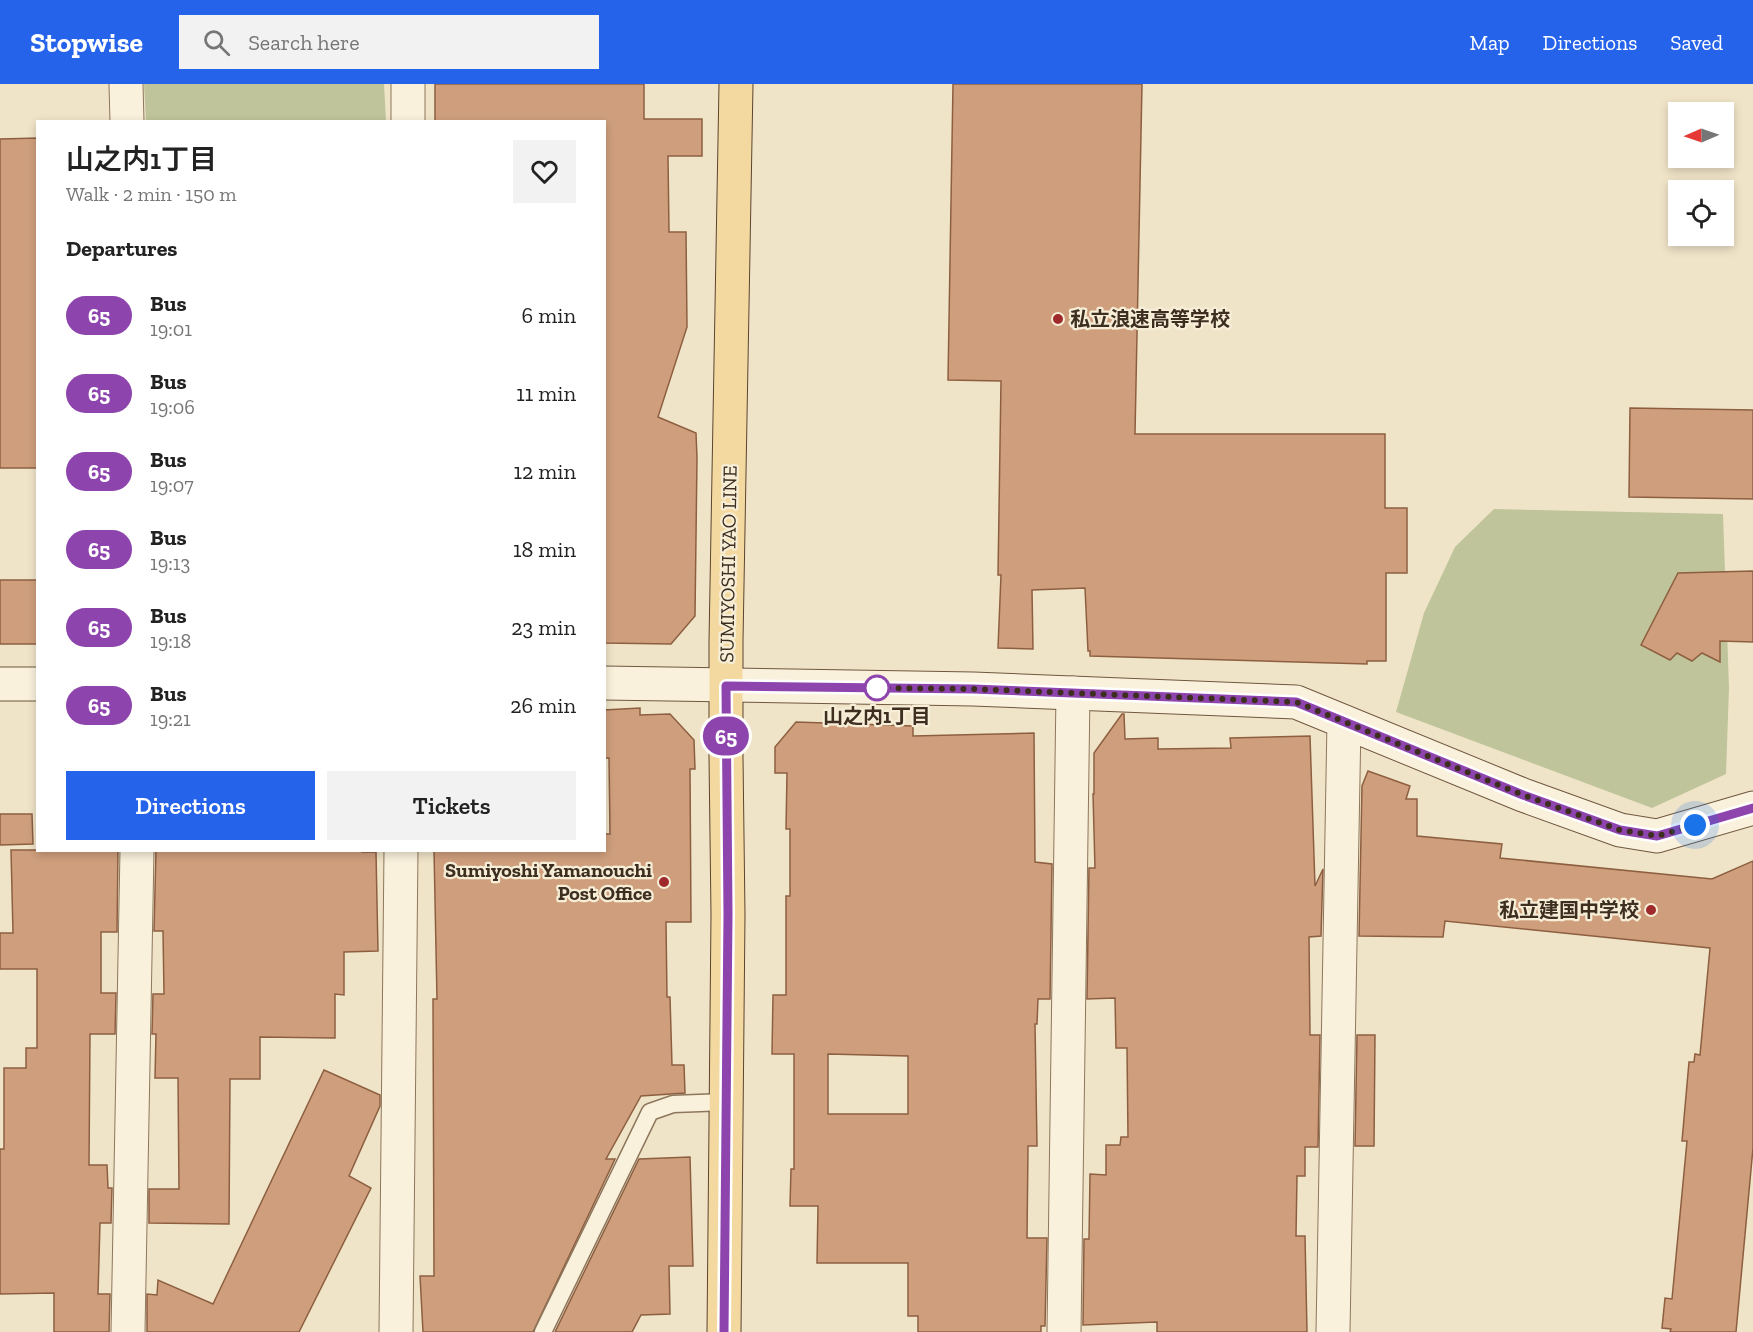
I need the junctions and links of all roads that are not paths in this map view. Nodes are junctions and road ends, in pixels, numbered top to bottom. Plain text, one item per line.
1 (126, 84) edge
2 (408, 84) edge
3 (736, 84) edge
4 (127, 120) edge
5 (408, 120) edge
6 (606, 683) edge
7 (0, 684) edge
8 (36, 684) edge
9 (726, 686) junction
10 (1073, 693) junction
11 (1344, 722) junction
12 (1753, 808) edge
13 (137, 852) edge
14 (401, 852) edge
15 (726, 1102) junction
16 (128, 1332) edge
17 (396, 1332) edge
18 (543, 1332) edge
19 (724, 1332) edge
20 (1064, 1332) edge
21 (1333, 1332) edge

1 - 4 street
2 - 5 street
3 - 9 main road, SUMIYOSHI YAO LINE
6 - 9 street
7 - 8 street
9 - 10 street
9 - 15 main road, SUMIYOSHI YAO LINE
10 - 11 street
10 - 20 street
11 - 12 street
11 - 21 street
13 - 16 street
14 - 17 street
15 - 18 lane
15 - 19 main road, SUMIYOSHI YAO LINE

